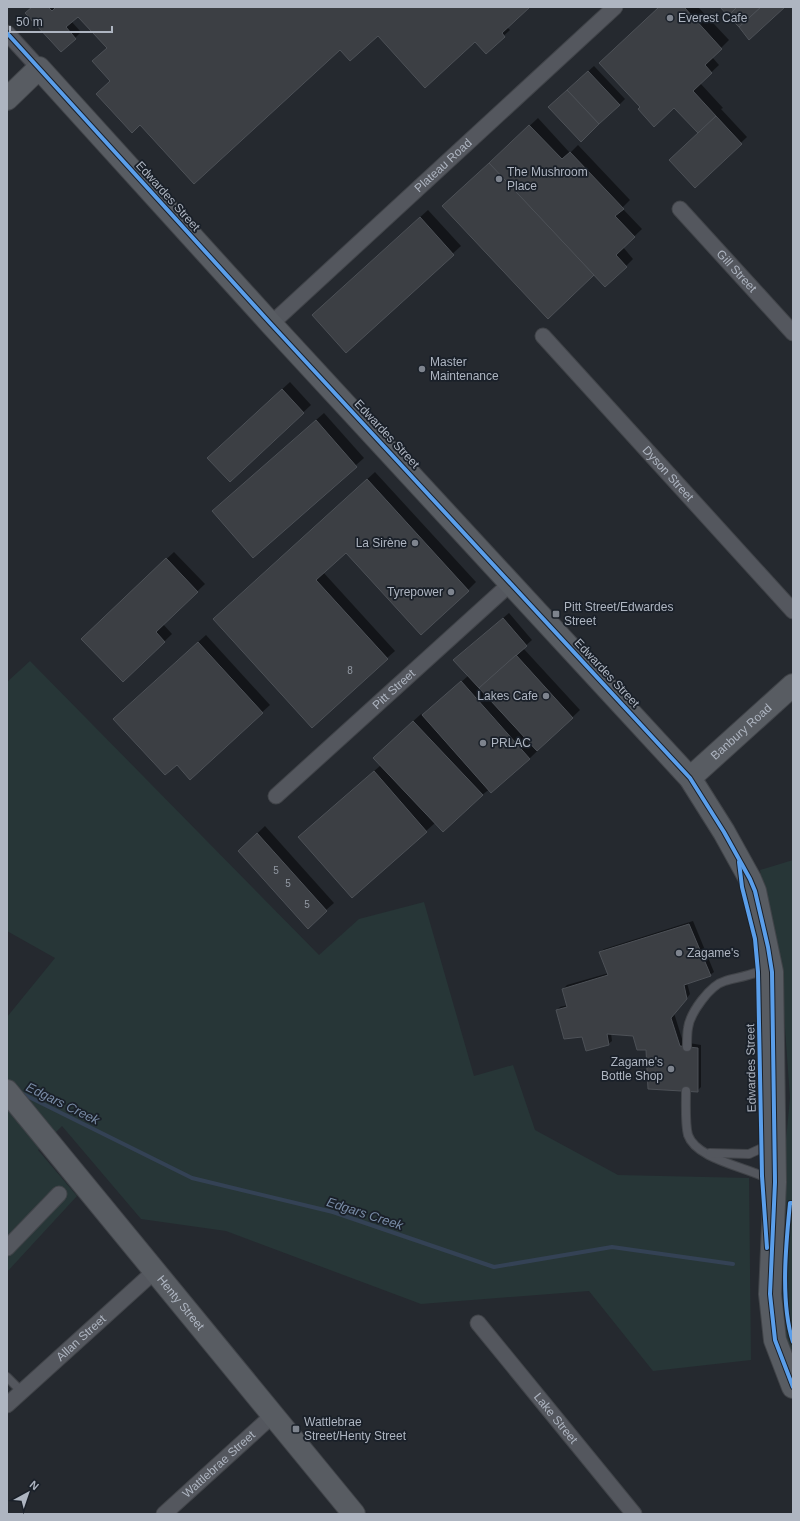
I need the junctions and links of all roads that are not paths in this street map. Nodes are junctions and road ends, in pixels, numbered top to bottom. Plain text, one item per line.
1 (615, 7) edge
2 (7, 33) edge
3 (39, 68) junction
4 (7, 99) edge
5 (680, 209) dead end
6 (271, 324) junction
7 (793, 333) edge
8 (543, 336) dead end
9 (511, 583) junction
10 (793, 611) edge
11 (793, 685) edge
12 (690, 778) junction
13 (276, 796) dead end
14 (765, 975) junction
15 (687, 1047) dead end
16 (7, 1091) edge
17 (686, 1091) dead end
18 (702, 1152) junction
19 (768, 1159) junction
20 (59, 1194) dead end
21 (7, 1248) edge
22 (156, 1270) junction
23 (478, 1323) dead end
24 (7, 1376) edge
25 (793, 1387) edge
26 (22, 1392) junction
27 (7, 1405) edge
28 (273, 1415) junction
29 (164, 1514) edge
30 (354, 1514) edge
31 (634, 1514) edge

1 - 6 street, Plateau Road
2 - 3 street, Edwardes Street
3 - 4 street
3 - 6 street, Edwardes Street
5 - 7 street, Gill Street
6 - 9 street, Edwardes Street
8 - 10 street, Dyson Street
9 - 12 street, Edwardes Street
9 - 13 street, Pitt Street
11 - 12 street, Banbury Road
12 - 14 street, Edwardes Street
14 - 15 lane
14 - 19 street, Edwardes Street
16 - 22 street, Henty Street
17 - 18 lane
18 - 19 lane
18 - 19 lane
19 - 25 street, Edwardes Street
20 - 21 street
22 - 26 street, Allan Street
22 - 28 street, Henty Street
23 - 31 street, Lake Street
24 - 26 lane
26 - 27 street, Allan Street
28 - 29 street, Wattlebrae Street
28 - 30 street, Henty Street

